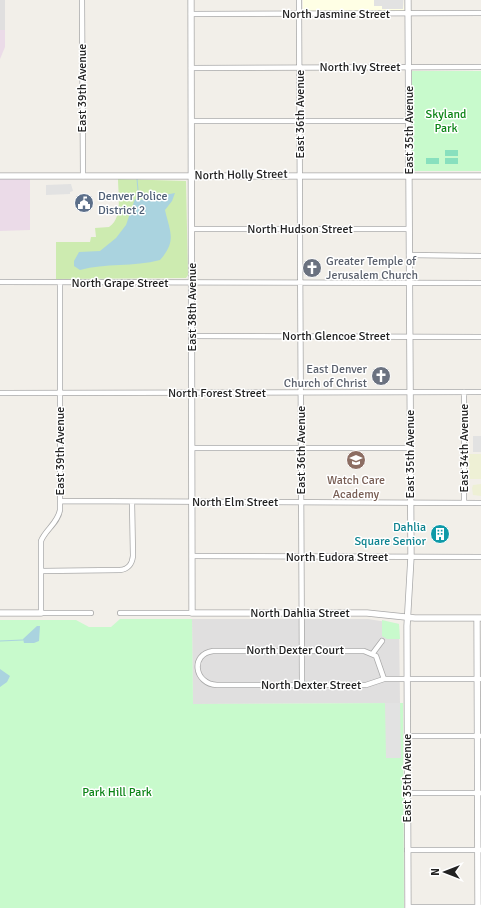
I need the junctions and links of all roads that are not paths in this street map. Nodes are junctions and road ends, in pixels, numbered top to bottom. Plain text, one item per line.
1 (82, 0) edge
2 (191, 0) edge
3 (299, 0) edge
4 (408, 0) edge
5 (481, 13) edge
6 (191, 14) junction
7 (299, 14) junction
8 (408, 14) junction
9 (300, 67) junction
10 (408, 67) junction
11 (481, 67) edge
12 (191, 68) junction
13 (191, 121) junction
14 (408, 121) junction
15 (300, 122) junction
16 (300, 175) junction
17 (409, 175) junction
18 (0, 176) edge
19 (83, 176) junction
20 (192, 176) junction
21 (481, 176) edge
22 (300, 228) junction
23 (192, 229) junction
24 (409, 229) junction
25 (409, 255) junction
26 (481, 256) edge
27 (0, 282) edge
28 (409, 282) junction
29 (60, 283) junction
30 (192, 283) junction
31 (300, 283) junction
32 (481, 283) edge
33 (192, 336) junction
34 (301, 336) junction
35 (410, 337) junction
36 (481, 337) edge
37 (410, 392) junction
38 (464, 392) junction
39 (481, 392) edge
40 (0, 393) edge
41 (60, 393) junction
42 (192, 393) junction
43 (301, 393) junction
44 (301, 447) junction
45 (192, 448) junction
46 (410, 448) junction
47 (60, 501) junction
48 (132, 502) junction
49 (192, 502) junction
50 (301, 502) junction
51 (410, 503) junction
52 (464, 503) junction
53 (481, 503) edge
54 (192, 556) junction
55 (302, 557) junction
56 (411, 557) junction
57 (481, 557) edge
58 (41, 571) junction
59 (0, 613) edge
60 (41, 613) junction
61 (92, 613) dead end
62 (120, 613) dead end
63 (192, 613) junction
64 (302, 613) junction
65 (408, 617) junction
66 (479, 618) edge
67 (382, 641) dead end
68 (302, 650) junction
69 (373, 654) junction
70 (198, 668) joint
71 (407, 678) junction
72 (479, 679) edge
73 (384, 680) junction
74 (302, 684) junction
75 (407, 736) junction
76 (479, 736) edge
77 (407, 792) junction
78 (479, 793) edge
79 (407, 850) junction
80 (479, 850) edge
81 (479, 907) edge
82 (408, 908) edge

1 - 19 street, East 39th Avenue
2 - 6 street, East 38th Avenue
3 - 7 street, East 36th Avenue
4 - 8 street, East 35th Avenue
5 - 8 street, North Jasmine Street
6 - 7 street, North Jasmine Street
6 - 12 street, East 38th Avenue
7 - 8 street, North Jasmine Street
7 - 9 street, East 36th Avenue
8 - 10 street, East 35th Avenue
9 - 10 street, North Ivy Street
9 - 12 street, North Ivy Street
9 - 15 street, East 36th Avenue
10 - 11 street, North Ivy Street
10 - 14 street, East 35th Avenue
12 - 13 street, East 38th Avenue
13 - 15 street
13 - 20 street, East 38th Avenue
14 - 15 street
14 - 17 street, East 35th Avenue
15 - 16 street, East 36th Avenue
16 - 17 street, North Holly Street
16 - 20 street, North Holly Street
16 - 22 street, East 36th Avenue
17 - 21 street, North Holly Street
17 - 24 street, East 35th Avenue
18 - 19 street, North Holly Street
19 - 20 street, North Holly Street
20 - 23 street, East 38th Avenue
22 - 23 street, North Hudson Street
22 - 24 street, North Hudson Street
22 - 31 street, East 36th Avenue
23 - 30 street, East 38th Avenue
24 - 25 street, East 35th Avenue
25 - 26 street
25 - 28 street, East 35th Avenue
27 - 29 street, North Grape Street
28 - 31 street, North Grape Street
28 - 32 street, North Grape Street
28 - 35 street, East 35th Avenue
29 - 30 street, North Grape Street
29 - 41 street, East 39th Avenue
30 - 31 street, North Grape Street
30 - 33 street, East 38th Avenue
31 - 34 street, East 36th Avenue
33 - 34 street, North Glencoe Street
33 - 42 street, East 38th Avenue
34 - 35 street, North Glencoe Street
34 - 43 street, East 36th Avenue
35 - 36 street, North Glencoe Street
35 - 37 street, East 35th Avenue
37 - 38 street, North Forest Street
37 - 43 street, North Forest Street
37 - 46 street, East 35th Avenue
38 - 39 street, North Forest Street
38 - 52 street, East 34th Avenue
40 - 41 street, North Forest Street
41 - 42 street, North Forest Street
41 - 47 street, East 39th Avenue
42 - 43 street, North Forest Street
42 - 45 street, East 38th Avenue
43 - 44 street, East 36th Avenue
44 - 45 street
44 - 46 street
44 - 50 street, East 36th Avenue
45 - 49 street, East 38th Avenue
46 - 51 street, East 35th Avenue
47 - 48 street, North Elm Street
47 - 58 street, East 39th Avenue
48 - 49 street, North Elm Street
48 - 58 street
49 - 50 street, North Elm Street
49 - 54 street, East 38th Avenue
50 - 51 street, North Elm Street
50 - 55 street, East 36th Avenue
51 - 52 street, North Elm Street
51 - 56 street, East 35th Avenue
52 - 53 street, North Elm Street
54 - 55 street, North Eudora Street
54 - 63 street, East 38th Avenue
55 - 56 street, North Eudora Street
55 - 64 street, East 36th Avenue
56 - 57 street, North Eudora Street
56 - 65 street, East 35th Avenue
58 - 60 street, East 39th Avenue
59 - 60 street
60 - 61 street
62 - 63 street, North Dahlia Street
63 - 64 street, North Dahlia Street
64 - 65 street, North Dahlia Street
64 - 68 street, East 36th Avenue
65 - 66 street, North Dahlia Street
65 - 71 street, East 35th Avenue
66 - 72 street
67 - 69 street
68 - 69 street, North Dexter Court
68 - 70 street, North Dexter Court
68 - 74 street, East 36th Avenue
69 - 73 street
70 - 74 street, North Dexter Street
71 - 72 street, North Dexter Street
71 - 73 street, North Dexter Street
71 - 75 street, East 35th Avenue
72 - 76 street
73 - 74 street, North Dexter Street
75 - 76 street
75 - 77 street, East 35th Avenue
76 - 78 street
77 - 78 street
77 - 79 street, East 35th Avenue
78 - 80 street
79 - 80 street
79 - 82 street, East 35th Avenue
80 - 81 street
81 - 82 street

